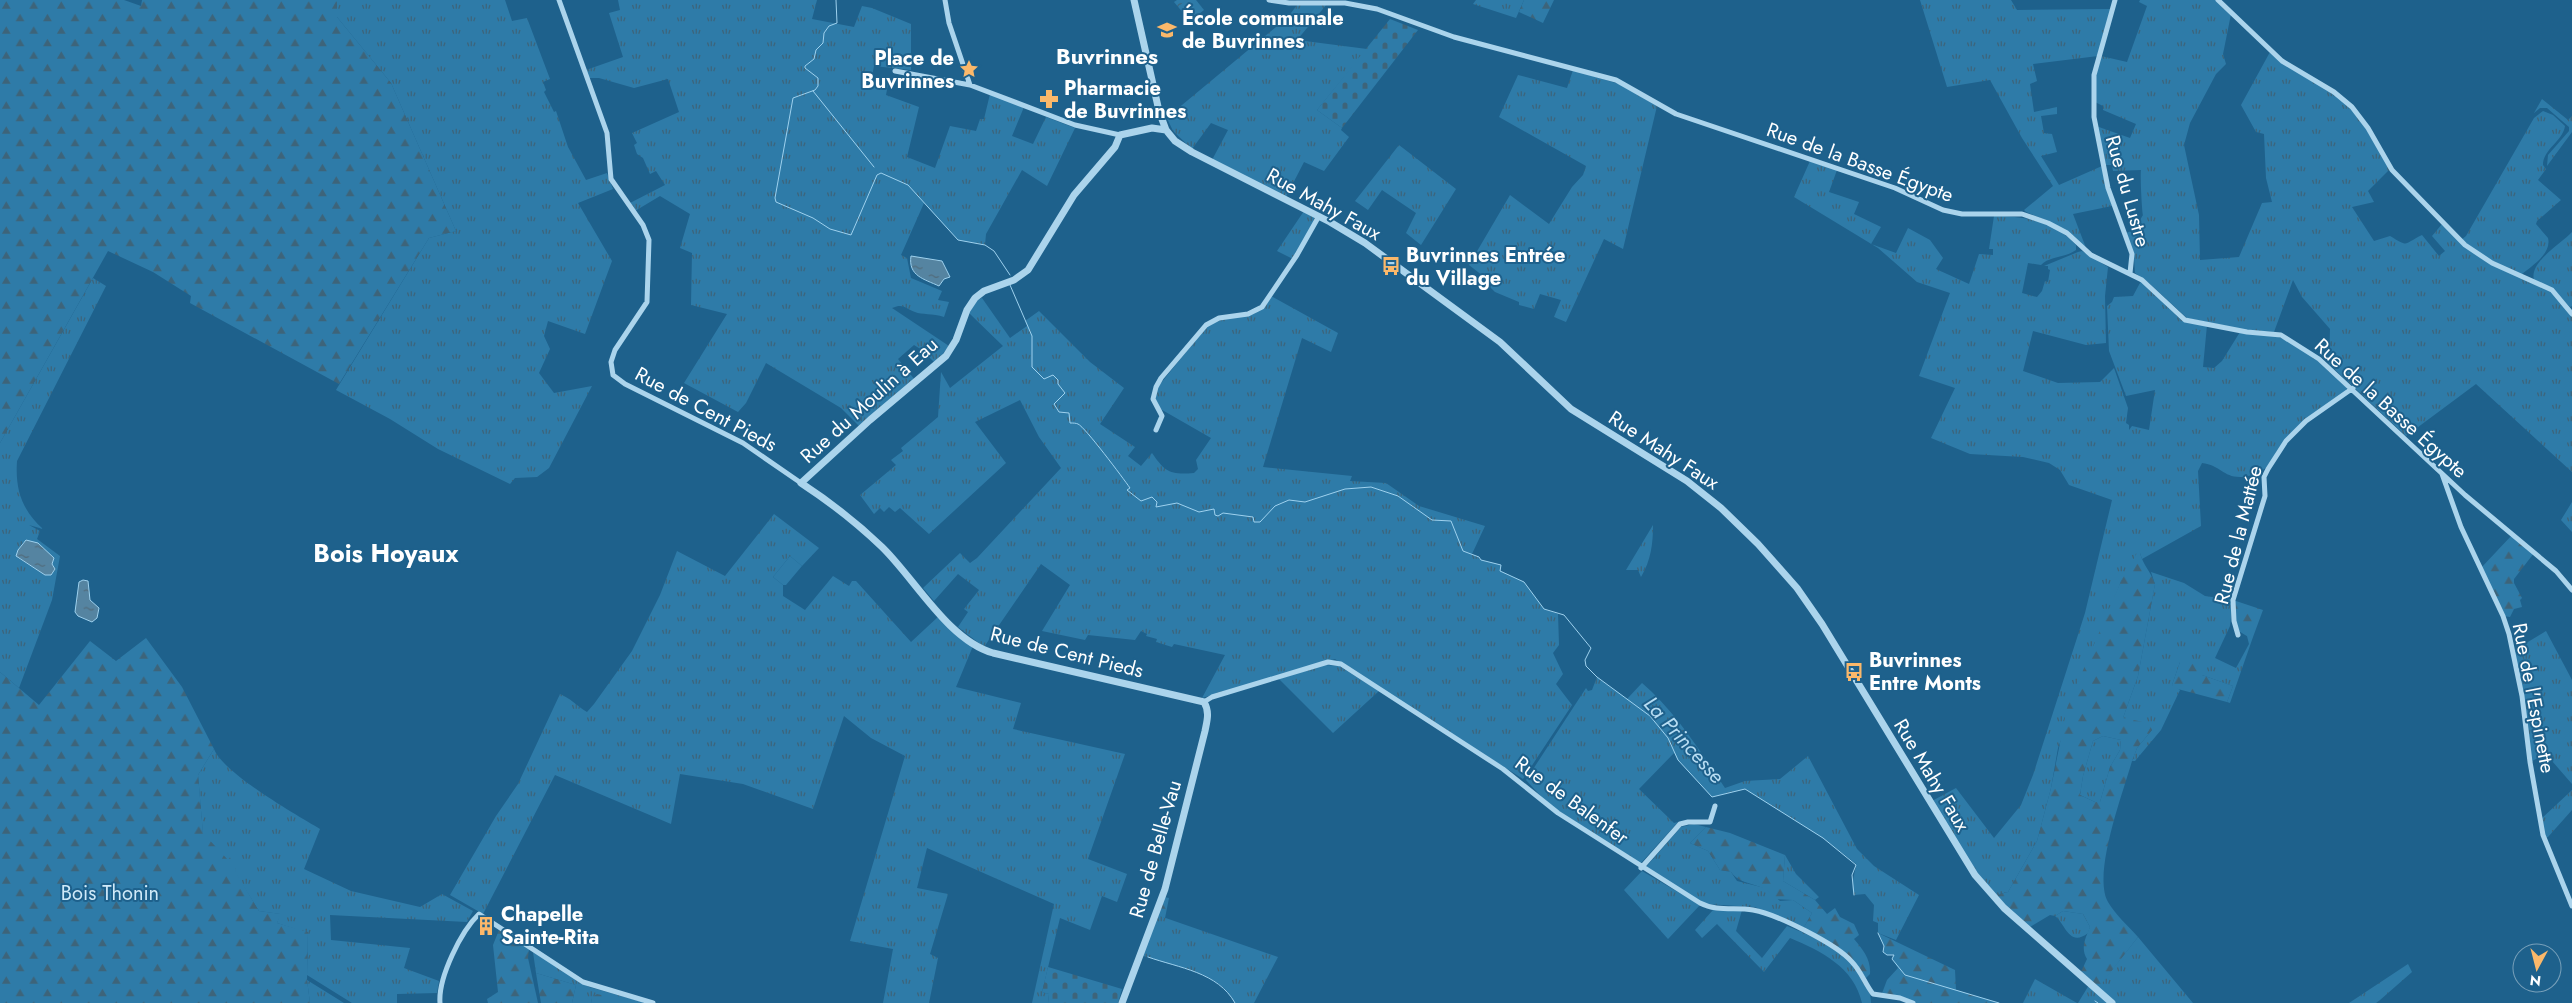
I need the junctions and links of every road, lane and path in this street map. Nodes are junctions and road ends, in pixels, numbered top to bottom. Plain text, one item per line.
1 (559, 0) edge
2 (945, 0) edge
3 (1134, 0) edge
4 (1269, 0) edge
5 (2114, 0) edge
6 (2218, 0) edge
7 (895, 71) dead end
8 (970, 85) junction
9 (1166, 130) junction
10 (1120, 135) junction
11 (1319, 216) junction
12 (2130, 273) junction
13 (2572, 314) edge
14 (2353, 388) junction
15 (1156, 430) dead end
16 (2442, 473) junction
17 (801, 483) junction
18 (2572, 590) edge
19 (2238, 635) dead end
20 (1204, 702) junction
21 (1715, 806) dead end
22 (1641, 868) junction
23 (2572, 906) edge
24 (440, 1003) edge
25 (653, 1003) edge
26 (1122, 1003) edge
27 (1913, 1003) edge
28 (2112, 1003) edge

1 - 17 street, Rue de Cent Pieds
2 - 8 street
3 - 9 street
4 - 12 street, Rue de la Basse Égypte
5 - 12 street, Rue du Lustre
6 - 13 street
7 - 8 street
8 - 10 street
9 - 10 street
9 - 11 street, Rue Mahy Faux
10 - 17 street, Rue du Moulin à Eau
11 - 15 street
11 - 28 street, Rue Mahy Faux
12 - 14 street, Rue de la Basse Égypte
14 - 16 street, Rue de la Basse Égypte
14 - 19 street, Rue de la Mattée
16 - 18 street, Rue de la Basse Égypte
16 - 23 street, Rue de l'Espinette
17 - 20 street, Rue de Cent Pieds
20 - 22 street, Rue de Balenfer
20 - 26 street, Rue de Belle-Vau
21 - 22 street
22 - 27 street, Rue de Balenfer
24 - 25 street

